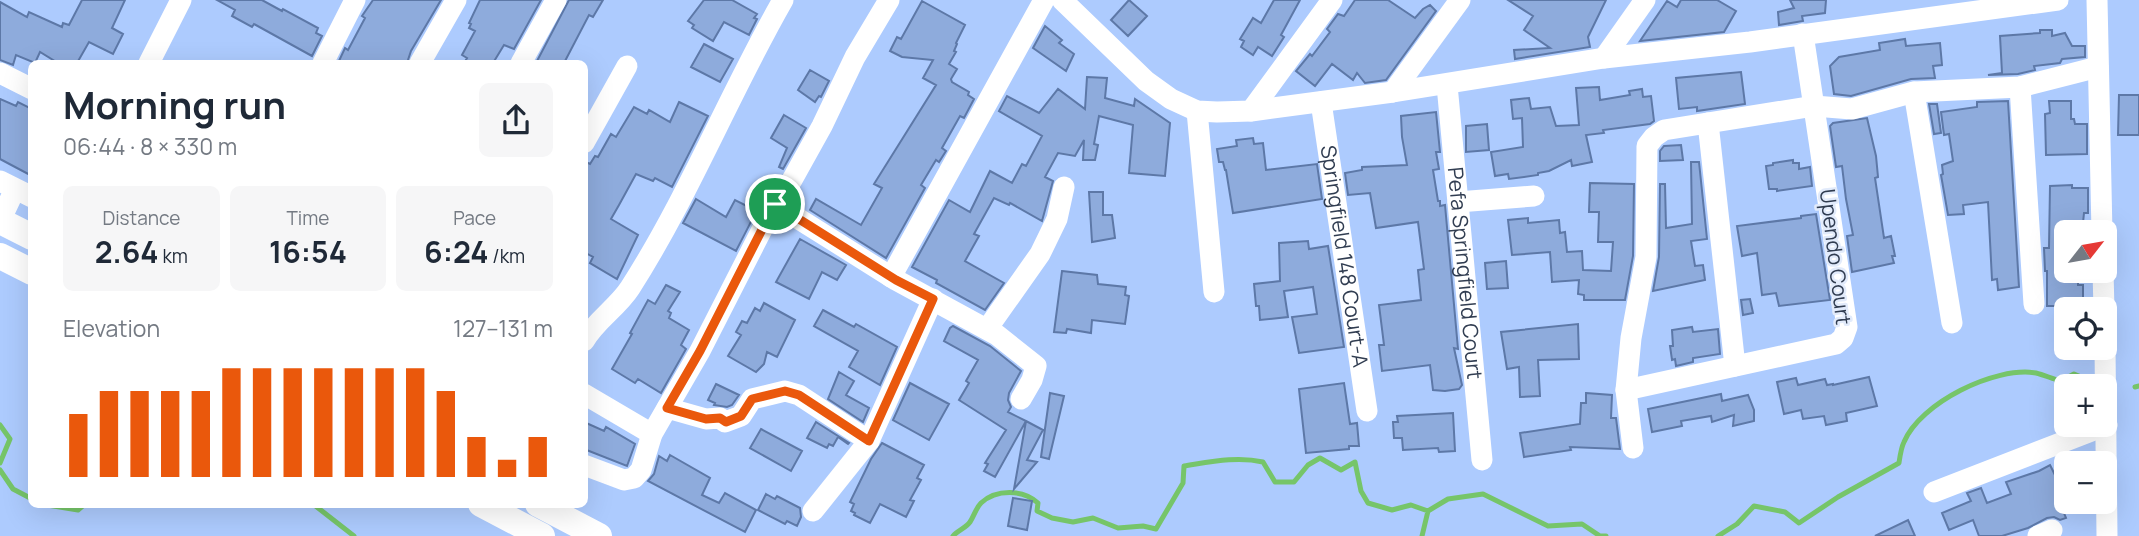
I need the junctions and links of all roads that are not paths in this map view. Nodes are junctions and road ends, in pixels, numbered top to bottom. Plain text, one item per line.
1 (181, 0) edge
2 (355, 0) edge
3 (456, 0) edge
4 (556, 0) edge
5 (783, 0) edge
6 (889, 0) edge
7 (1044, 0) edge
8 (1062, 0) edge
9 (1332, 0) edge
10 (1460, 0) edge
11 (1645, 0) edge
12 (2096, 0) edge
13 (2050, 1) edge
14 (1803, 34) junction
15 (1604, 58) junction
16 (151, 60) edge
17 (325, 60) edge
18 (422, 60) edge
19 (523, 60) edge
20 (627, 66) dead end
21 (2098, 67) junction
22 (0, 73) edge
23 (1447, 85) junction
24 (28, 87) edge
25 (2020, 87) junction
26 (1393, 92) junction
27 (1914, 92) junction
28 (1321, 102) junction
29 (1814, 106) junction
30 (1197, 111) junction
31 (1251, 111) junction
32 (1708, 123) junction
33 (588, 136) edge
34 (1064, 187) dead end
35 (16, 189) edge
36 (1534, 196) dead end
37 (1458, 202) junction
38 (775, 204) junction
39 (2102, 220) edge
40 (0, 221) edge
41 (28, 235) edge
42 (0, 256) edge
43 (28, 270) edge
44 (891, 277) junction
45 (1213, 292) dead end
46 (933, 299) junction
47 (2034, 304) dead end
48 (1952, 323) dead end
49 (987, 330) junction
50 (588, 335) edge
51 (1735, 366) junction
52 (1626, 390) junction
53 (588, 396) edge
54 (1021, 399) dead end
55 (667, 408) junction
56 (1367, 411) dead end
57 (652, 434) junction
58 (2076, 437) edge
59 (2107, 437) edge
60 (869, 441) junction
61 (1633, 448) dead end
62 (1482, 460) dead end
63 (588, 466) edge
64 (1934, 492) dead end
65 (489, 508) edge
66 (546, 508) edge
67 (813, 511) dead end
68 (542, 536) edge
69 (599, 536) edge
70 (2107, 536) edge

1 - 16 street
2 - 17 street
3 - 18 street
4 - 19 street
5 - 50 street
6 - 38 street
7 - 44 street
8 - 30 street
9 - 31 street
10 - 26 street
11 - 15 street
12 - 21 street
13 - 14 street
14 - 15 street
14 - 29 street, Upendo Court
15 - 23 street
20 - 33 street
21 - 25 street
21 - 39 street
22 - 24 street
23 - 26 street
23 - 37 street, Pefa Springfield Court
25 - 27 street
25 - 47 street
26 - 28 street
27 - 29 street
27 - 48 street
28 - 31 street
28 - 56 street, Springfield 148 Court-A
29 - 32 street
29 - 51 street, Upendo Court
30 - 31 street
30 - 45 street
32 - 51 street
32 - 52 street
34 - 49 street
35 - 40 street
36 - 37 street
37 - 62 street, Pefa Springfield Court
38 - 44 street
38 - 55 street
40 - 41 main road
42 - 43 main road
44 - 46 street
46 - 49 street
46 - 60 street
49 - 54 street
51 - 52 street, Upendo Court
52 - 61 street
53 - 57 street
55 - 57 street
55 - 60 street
57 - 63 street
58 - 64 street
59 - 70 street
60 - 67 street
65 - 68 main road
66 - 69 main road

